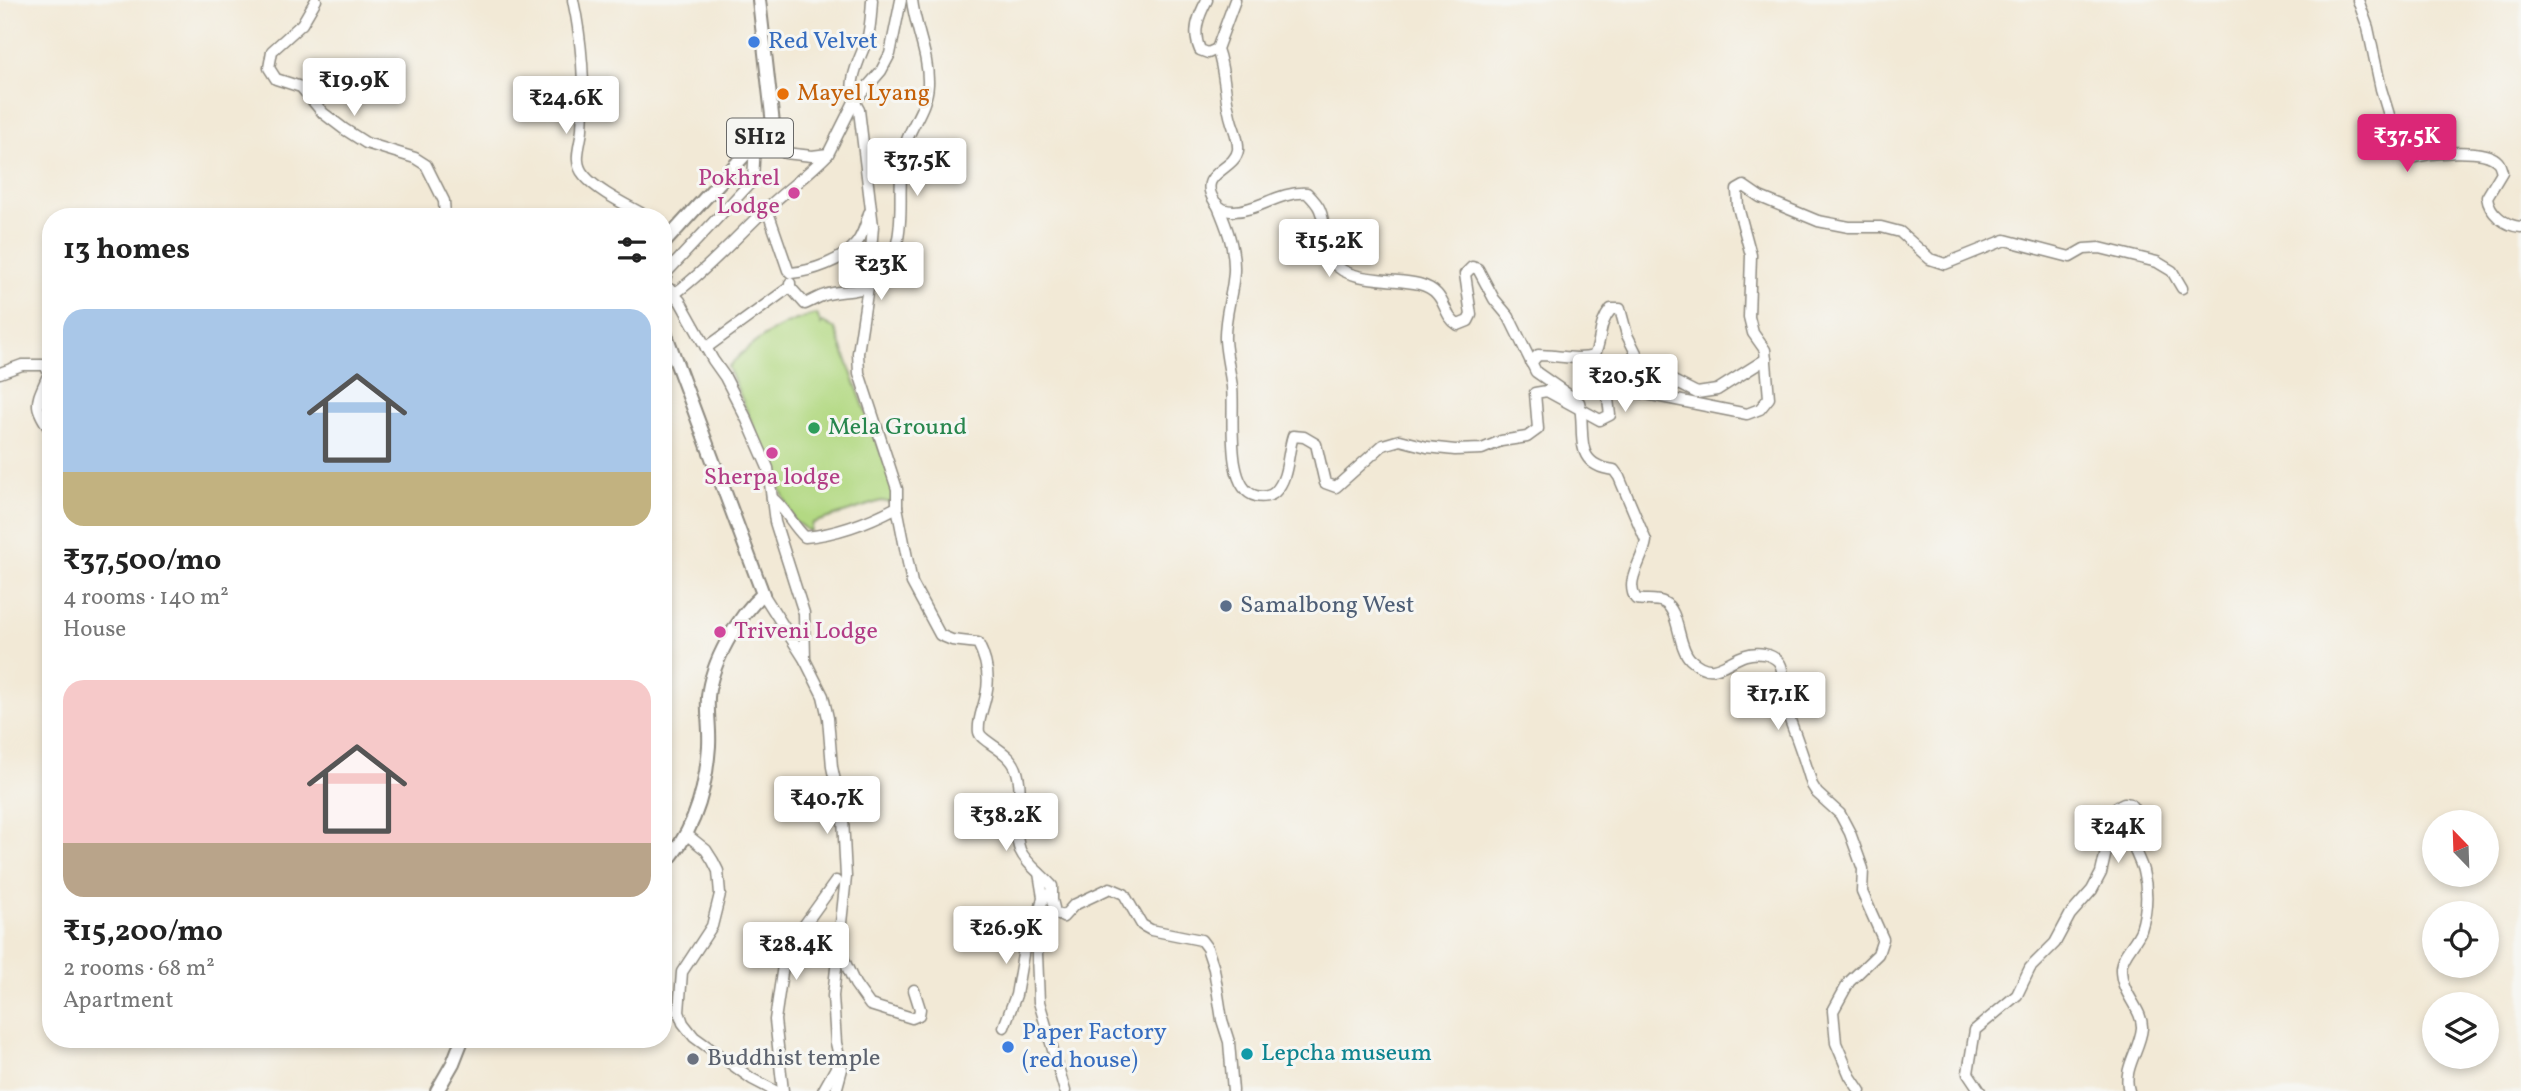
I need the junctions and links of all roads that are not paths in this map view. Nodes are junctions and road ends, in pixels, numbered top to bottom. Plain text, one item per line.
1 (316, 0) edge
2 (573, 0) edge
3 (759, 0) edge
4 (872, 0) edge
5 (901, 0) edge
6 (912, 0) edge
7 (1207, 0) edge
8 (1234, 0) edge
9 (2358, 0) edge
10 (1217, 49) junction
11 (854, 102) junction
12 (773, 124) junction
13 (755, 144) junction
14 (828, 154) junction
15 (1217, 204) junction
16 (872, 206) junction
17 (444, 208) edge
18 (633, 208) edge
19 (764, 211) junction
20 (672, 226) edge
21 (2521, 227) edge
22 (672, 267) edge
23 (788, 270) junction
24 (790, 287) junction
25 (868, 287) junction
26 (2182, 288) dead end
27 (672, 291) edge
28 (672, 294) edge
29 (706, 348) junction
30 (672, 351) edge
31 (1766, 359) junction
32 (1531, 363) junction
33 (42, 365) edge
34 (0, 373) edge
35 (42, 389) edge
36 (1581, 409) junction
37 (42, 418) edge
38 (772, 498) junction
39 (897, 507) junction
40 (763, 594) junction
41 (805, 660) junction
42 (686, 834) junction
43 (672, 853) edge
44 (1039, 873) junction
45 (836, 881) dead end
46 (1037, 930) junction
47 (838, 947) junction
48 (914, 990) dead end
49 (1004, 1027) dead end
50 (459, 1048) edge
51 (839, 1053) junction
52 (437, 1091) edge
53 (775, 1091) edge
54 (783, 1091) edge
55 (823, 1091) edge
56 (836, 1091) edge
57 (1065, 1091) edge
58 (1233, 1091) edge
59 (1860, 1091) edge
60 (1980, 1091) edge
61 (2129, 1091) edge

1 - 17 street
2 - 18 street
3 - 12 main road, SH12
4 - 11 street
5 - 11 street
6 - 25 street
7 - 10 street
8 - 10 street
9 - 21 street
10 - 15 street
11 - 14 street
11 - 16 street
12 - 13 main road, SH12
12 - 14 street
13 - 20 main road, SH12
13 - 22 street
14 - 19 street
15 - 32 street
15 - 36 street
16 - 23 street
16 - 25 street
19 - 23 street
19 - 27 street
23 - 24 street
24 - 25 street
24 - 29 street
25 - 39 street
26 - 31 street
28 - 29 street
29 - 38 street
30 - 40 main road
31 - 32 street
31 - 36 street
32 - 36 street
33 - 34 street
35 - 37 street
36 - 59 street
38 - 39 street
38 - 41 street
39 - 44 street
40 - 41 street
40 - 42 main road
41 - 47 street
42 - 43 main road
42 - 53 street
44 - 46 street
44 - 58 street
45 - 54 street
46 - 49 street
46 - 57 street
47 - 48 street
47 - 51 street
50 - 52 main road
51 - 55 street
51 - 56 street
60 - 61 street

